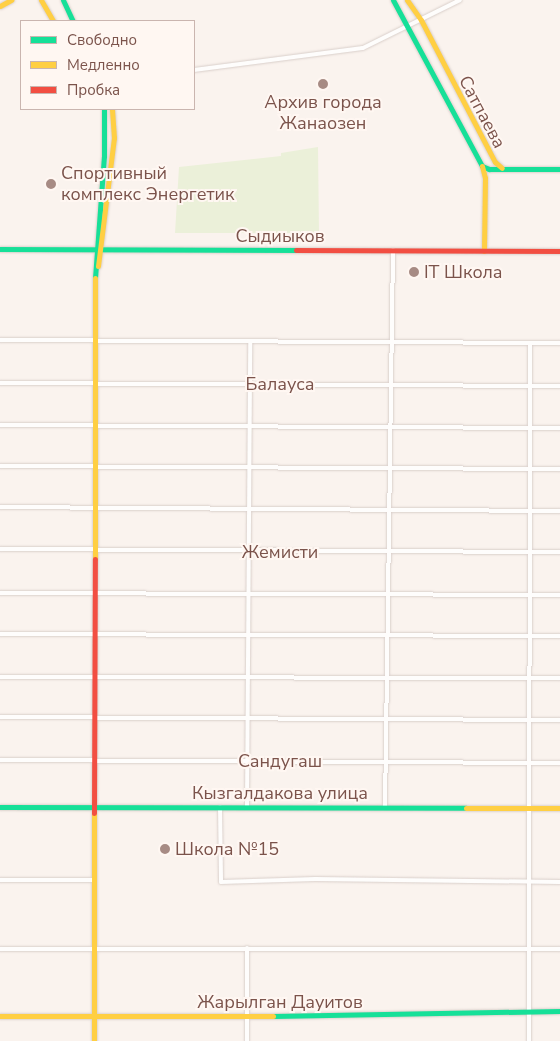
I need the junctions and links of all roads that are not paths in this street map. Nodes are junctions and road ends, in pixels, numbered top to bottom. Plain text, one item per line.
1 (11, 0) edge
2 (41, 0) edge
3 (62, 0) edge
4 (393, 0) edge
5 (407, 0) edge
6 (460, 0) edge
7 (0, 6) edge
8 (52, 20) edge
9 (71, 20) edge
10 (421, 20) junction
11 (409, 26) junction
12 (195, 70) edge
13 (104, 110) edge
14 (112, 110) edge
15 (492, 158) junction
16 (482, 166) junction
17 (490, 169) junction
18 (503, 169) junction
19 (560, 169) edge
20 (485, 178) junction
21 (0, 249) edge
22 (95, 250) junction
23 (101, 250) junction
24 (393, 250) junction
25 (484, 251) junction
26 (560, 251) edge
27 (97, 282) junction
28 (0, 340) edge
29 (97, 340) junction
30 (250, 341) junction
31 (391, 342) junction
32 (530, 342) junction
33 (560, 343) edge
34 (0, 383) edge
35 (97, 383) junction
36 (250, 383) junction
37 (390, 384) junction
38 (531, 386) junction
39 (560, 386) edge
40 (0, 425) edge
41 (97, 425) junction
42 (249, 425) junction
43 (389, 426) junction
44 (530, 427) junction
45 (560, 428) edge
46 (0, 466) edge
47 (97, 466) junction
48 (250, 466) junction
49 (388, 468) junction
50 (530, 469) junction
51 (560, 469) edge
52 (0, 507) edge
53 (97, 508) junction
54 (250, 508) junction
55 (387, 510) junction
56 (529, 510) junction
57 (560, 511) edge
58 (0, 549) edge
59 (97, 549) junction
60 (250, 552) junction
61 (387, 552) junction
62 (529, 552) junction
63 (560, 552) edge
64 (0, 593) edge
65 (388, 593) junction
66 (97, 594) junction
67 (250, 594) junction
68 (528, 594) junction
69 (560, 595) edge
70 (0, 634) edge
71 (97, 635) junction
72 (250, 635) junction
73 (389, 636) junction
74 (529, 636) junction
75 (560, 636) edge
76 (0, 676) edge
77 (97, 677) junction
78 (250, 677) junction
79 (387, 677) junction
80 (530, 678) junction
81 (560, 678) edge
82 (0, 717) edge
83 (97, 718) junction
84 (250, 718) junction
85 (388, 719) junction
86 (528, 720) junction
87 (560, 720) edge
88 (97, 759) junction
89 (0, 760) edge
90 (387, 761) junction
91 (247, 762) junction
92 (528, 762) junction
93 (560, 763) edge
94 (220, 806) junction
95 (247, 806) junction
96 (0, 807) edge
97 (97, 807) junction
98 (385, 808) junction
99 (528, 808) junction
100 (560, 808) edge
101 (0, 880) edge
102 (95, 880) junction
103 (528, 882) junction
104 (560, 882) edge
105 (247, 948) junction
106 (0, 949) edge
107 (95, 949) junction
108 (528, 949) junction
109 (560, 949) edge
110 (530, 1010) junction
111 (560, 1011) edge
112 (248, 1014) junction
113 (0, 1016) edge
114 (94, 1016) junction
115 (94, 1041) edge
116 (247, 1041) edge
117 (529, 1041) edge

1 - 7 street
2 - 8 street
3 - 9 street
4 - 11 street, Сатпаева
5 - 10 street, Сатпаева
6 - 10 street
10 - 11 street
10 - 15 street, Сатпаева
11 - 12 street
11 - 16 street, Сатпаева
13 - 22 street
14 - 23 street
15 - 17 street, Сатпаева
15 - 18 street
16 - 17 street, Сатпаева
16 - 20 street
17 - 18 street
17 - 20 street
18 - 19 street
20 - 25 street
21 - 22 street, Сыдиыков
22 - 23 street, Сыдиыков
22 - 27 street
23 - 24 street, Сыдиыков
23 - 27 street
24 - 25 street, Сыдиыков
24 - 31 street
25 - 26 street, Сыдиыков
27 - 29 street
28 - 29 street
29 - 30 street
29 - 35 street
30 - 31 street
30 - 36 street
31 - 32 street
31 - 37 street
32 - 33 street
32 - 38 street
34 - 35 street, Балауса
35 - 36 street, Балауса
35 - 41 street
36 - 37 street, Балауса
36 - 42 street
37 - 38 street, Балауса
37 - 43 street
38 - 39 street, Балауса
38 - 44 street
40 - 41 street
41 - 42 street
41 - 47 street
42 - 43 street
42 - 48 street
43 - 44 street
43 - 49 street
44 - 45 street
44 - 50 street
46 - 47 street
47 - 48 street
47 - 53 street
48 - 49 street
48 - 54 street
49 - 50 street
49 - 55 street
50 - 51 street
50 - 56 street
52 - 53 street
53 - 54 street
53 - 59 street
54 - 55 street
54 - 60 street
55 - 56 street
55 - 61 street
56 - 57 street
56 - 62 street
58 - 59 street, Жемисти
59 - 60 street, Жемисти
59 - 66 street
60 - 61 street, Жемисти
60 - 67 street
61 - 62 street, Жемисти
61 - 65 street
62 - 63 street, Жемисти
62 - 68 street
64 - 66 street
65 - 67 street
65 - 68 street
65 - 73 street
66 - 67 street
66 - 71 street
67 - 72 street
68 - 69 street
68 - 74 street
70 - 71 street
71 - 72 street
71 - 77 street
72 - 73 street
72 - 78 street
73 - 74 street
73 - 79 street
74 - 75 street
74 - 80 street
76 - 77 street
77 - 78 street
77 - 83 street
78 - 79 street
78 - 84 street
79 - 80 street
79 - 85 street
80 - 81 street
80 - 86 street
82 - 83 street
83 - 84 street
83 - 88 street
84 - 85 street
84 - 91 street
85 - 86 street
85 - 90 street
86 - 87 street
86 - 92 street
88 - 89 street, Сандугаш
88 - 91 street, Сандугаш
88 - 97 street
90 - 91 street, Сандугаш
90 - 92 street, Сандугаш
90 - 98 street
91 - 95 street
92 - 93 street, Сандугаш
92 - 99 street
94 - 95 street, Кызгалдакова улица
94 - 97 street, Кызгалдакова улица
94 - 103 street
95 - 98 street, Кызгалдакова улица
96 - 97 street, Кызгалдакова улица
97 - 102 street
98 - 99 street, Кызгалдакова улица
99 - 100 street, Кызгалдакова улица
99 - 103 street
101 - 102 street
102 - 107 street
103 - 104 street
103 - 108 street
105 - 107 street
105 - 108 street
105 - 112 street
106 - 107 street
107 - 114 street
108 - 109 street
108 - 110 street
110 - 111 street, Жарылган Дауитов
110 - 112 street, Жарылган Дауитов
110 - 117 street
112 - 114 street, Жарылган Дауитов
112 - 116 street
113 - 114 street, Жарылган Дауитов
114 - 115 street

